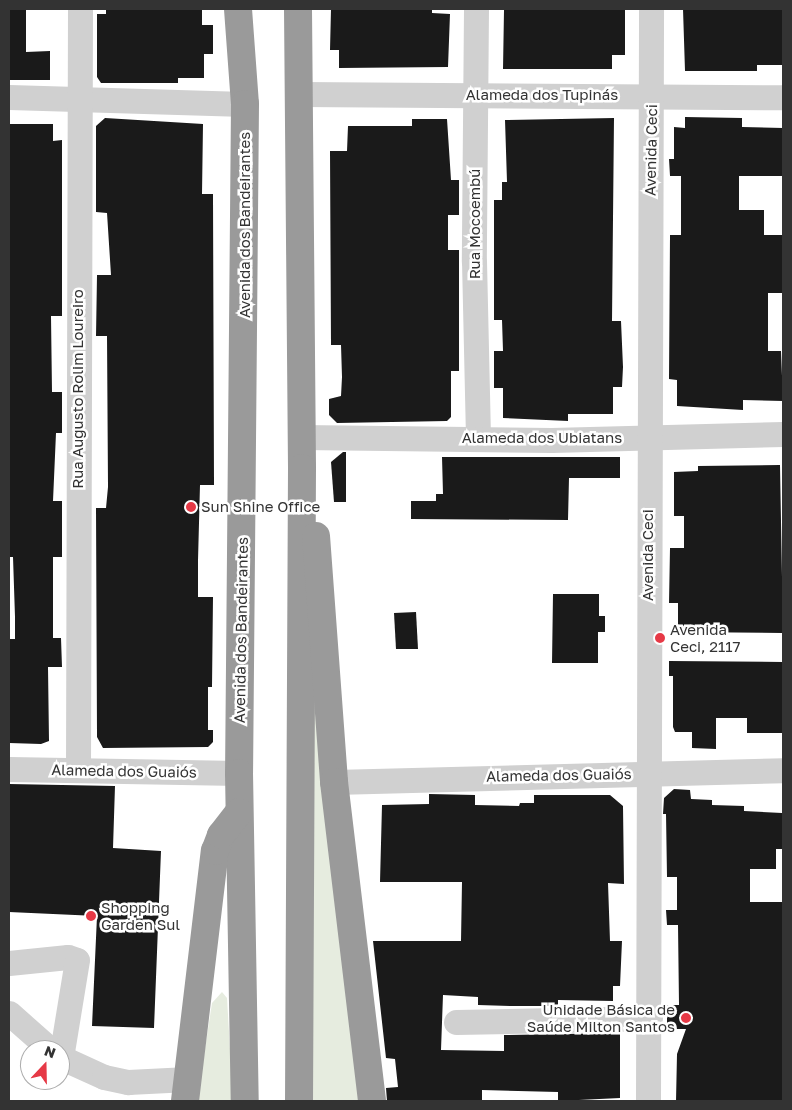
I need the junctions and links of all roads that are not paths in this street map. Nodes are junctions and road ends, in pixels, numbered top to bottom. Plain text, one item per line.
1 (80, 9) edge
2 (238, 9) edge
3 (298, 9) edge
4 (476, 9) edge
5 (651, 9) edge
6 (300, 94) junction
7 (476, 95) junction
8 (652, 96) junction
9 (9, 97) edge
10 (783, 97) edge
11 (80, 98) junction
12 (245, 104) junction
13 (783, 434) edge
14 (301, 437) junction
15 (478, 438) junction
16 (648, 439) junction
17 (302, 468) junction
18 (9, 769) edge
19 (78, 770) junction
20 (783, 770) edge
21 (238, 773) junction
22 (649, 774) junction
23 (334, 782) junction
24 (239, 812) junction
25 (9, 963) edge
26 (9, 1013) edge
27 (650, 1018) junction
28 (456, 1022) dead end
29 (40, 1040) edge
30 (61, 1040) edge
31 (70, 1060) edge
32 (186, 1090) edge
33 (246, 1101) edge
34 (299, 1101) edge
35 (372, 1101) edge
36 (648, 1101) edge

1 - 11 street, Rua Augusto Rolim Loureiro
2 - 12 highway, Avenida dos Bandeirantes
3 - 6 highway
4 - 7 street, Rua Mocoembú
5 - 8 street, Avenida Ceci
6 - 7 street, Alameda dos Tupinás
6 - 14 highway
7 - 8 street, Alameda dos Tupinás
7 - 15 street, Rua Mocoembú
8 - 10 street, Alameda dos Tupinás
8 - 16 street, Avenida Ceci
9 - 11 street
11 - 12 street
11 - 19 street, Rua Augusto Rolim Loureiro
12 - 21 highway, Avenida dos Bandeirantes
13 - 16 street, Alameda dos Ubiatans
14 - 15 street, Alameda dos Ubiatans
14 - 17 highway
15 - 16 street, Alameda dos Ubiatans
16 - 22 street, Avenida Ceci
17 - 23 highway
17 - 34 highway
18 - 19 street, Alameda dos Guaiós
19 - 21 street, Alameda dos Guaiós
20 - 22 street, Alameda dos Guaiós
21 - 24 highway, Avenida dos Bandeirantes
22 - 23 street, Alameda dos Guaiós
22 - 27 street, Avenida Ceci
23 - 35 highway
24 - 32 highway
24 - 33 highway, Avenida dos Bandeirantes
25 - 30 street
26 - 29 street
27 - 28 street
27 - 36 street, Avenida Ceci
31 - 32 street

